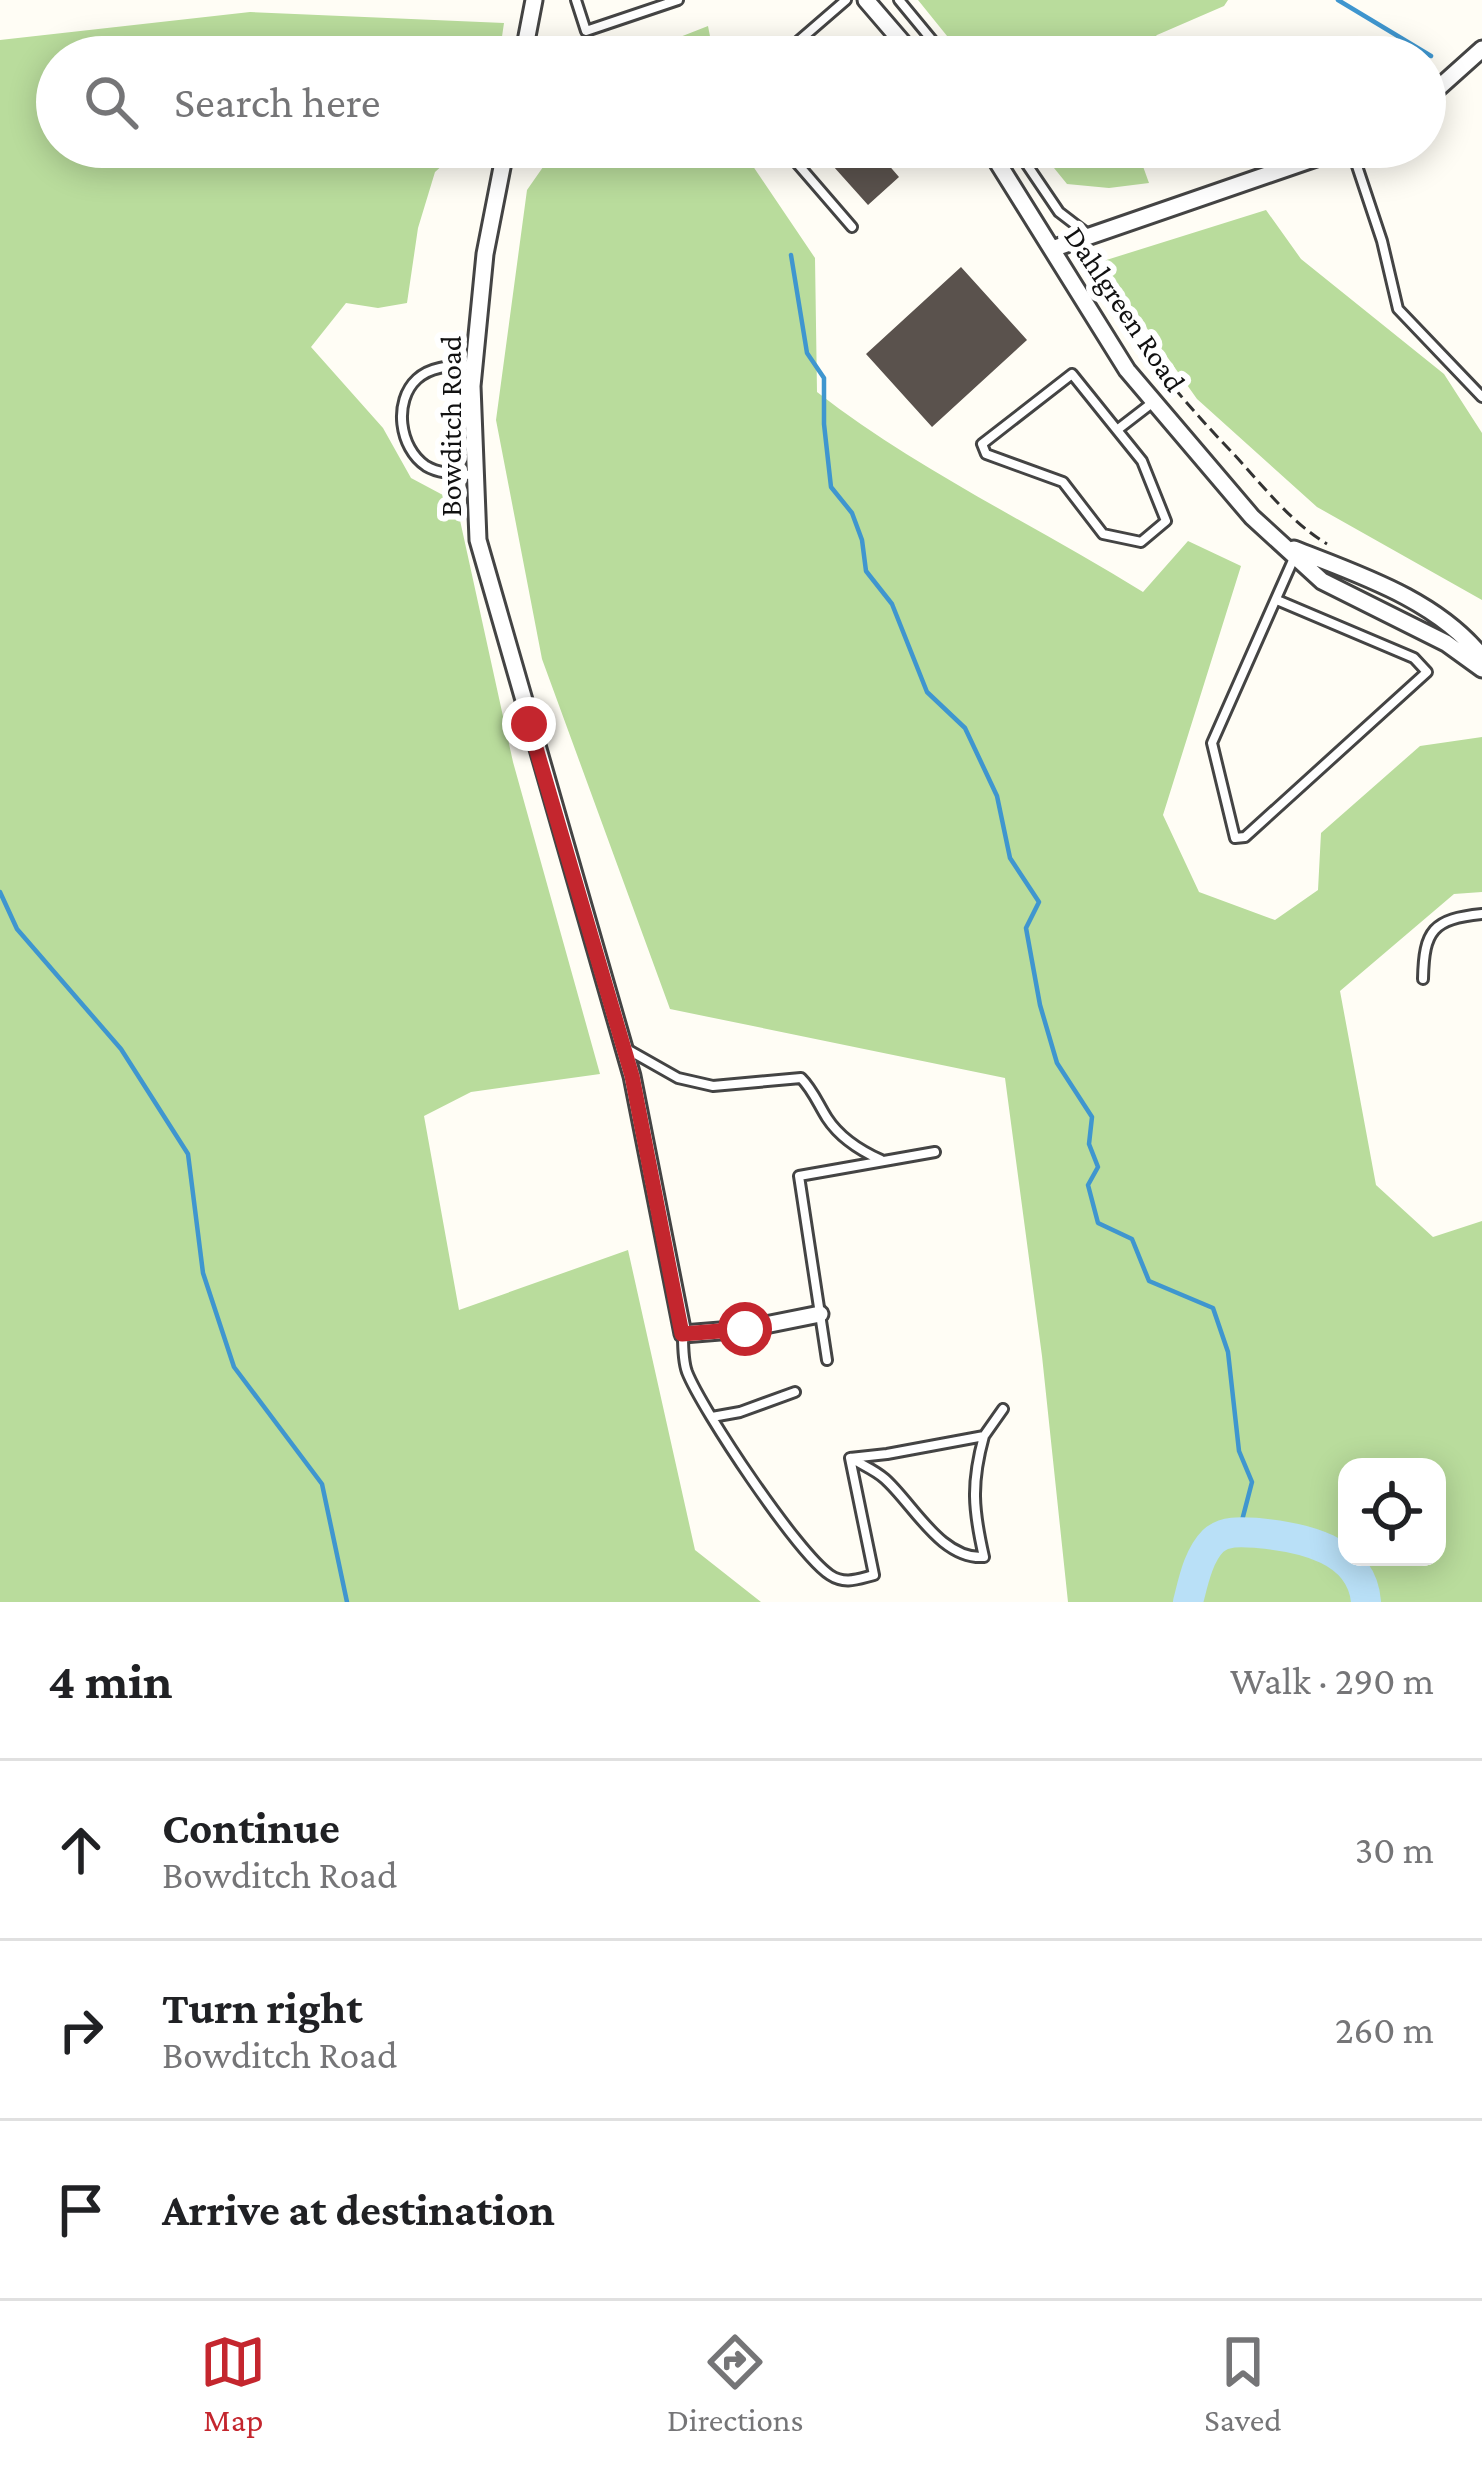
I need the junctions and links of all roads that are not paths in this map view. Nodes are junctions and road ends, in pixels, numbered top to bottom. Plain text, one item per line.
1 (534, 0) edge
2 (576, 0) edge
3 (677, 0) edge
4 (846, 0) edge
5 (866, 0) edge
6 (899, 0) edge
7 (527, 36) edge
8 (804, 36) edge
9 (897, 36) edge
10 (929, 36) edge
11 (1482, 49) edge
12 (1446, 81) edge
13 (502, 168) edge
14 (801, 168) edge
15 (1001, 168) edge
16 (1029, 168) edge
17 (1287, 168) edge
18 (1356, 168) edge
19 (852, 227) dead end
20 (1084, 237) junction
21 (1052, 249) junction
22 (474, 365) junction
23 (1482, 397) edge
24 (1153, 403) junction
25 (1117, 430) junction
26 (473, 475) junction
27 (1280, 544) junction
28 (1295, 556) junction
29 (1277, 600) junction
30 (1482, 657) edge
31 (1482, 669) edge
32 (1482, 914) edge
33 (1423, 980) dead end
34 (624, 1047) junction
35 (935, 1152) dead end
36 (884, 1162) junction
37 (820, 1314) junction
38 (682, 1334) junction
39 (827, 1360) dead end
40 (795, 1392) dead end
41 (1003, 1409) dead end
42 (712, 1417) junction
43 (983, 1436) junction
44 (850, 1457) junction

1 - 7 street
2 - 3 lane
4 - 8 lane
5 - 9 street
6 - 10 lane
11 - 12 street
13 - 22 street, Bowditch Road
14 - 19 lane
15 - 21 street, Dahlgreen Road
16 - 20 lane
17 - 20 street
18 - 23 lane
20 - 21 street
21 - 24 street, Dahlgreen Road
22 - 26 street, Bowditch Road
22 - 26 lane
24 - 25 lane
24 - 27 street, Dahlgreen Road
25 - 25 lane
26 - 34 street, Bowditch Road
27 - 28 street, Dahlgreen Road
27 - 30 street, Dahlgreen Road
28 - 29 lane
28 - 31 street, Dahlgreen Road
29 - 29 lane
32 - 33 lane
34 - 36 lane
34 - 38 street, Bowditch Road
35 - 36 lane
36 - 37 lane
37 - 38 street
37 - 39 lane
38 - 42 lane
40 - 42 lane
41 - 43 lane
42 - 44 lane
43 - 44 lane
43 - 44 lane

